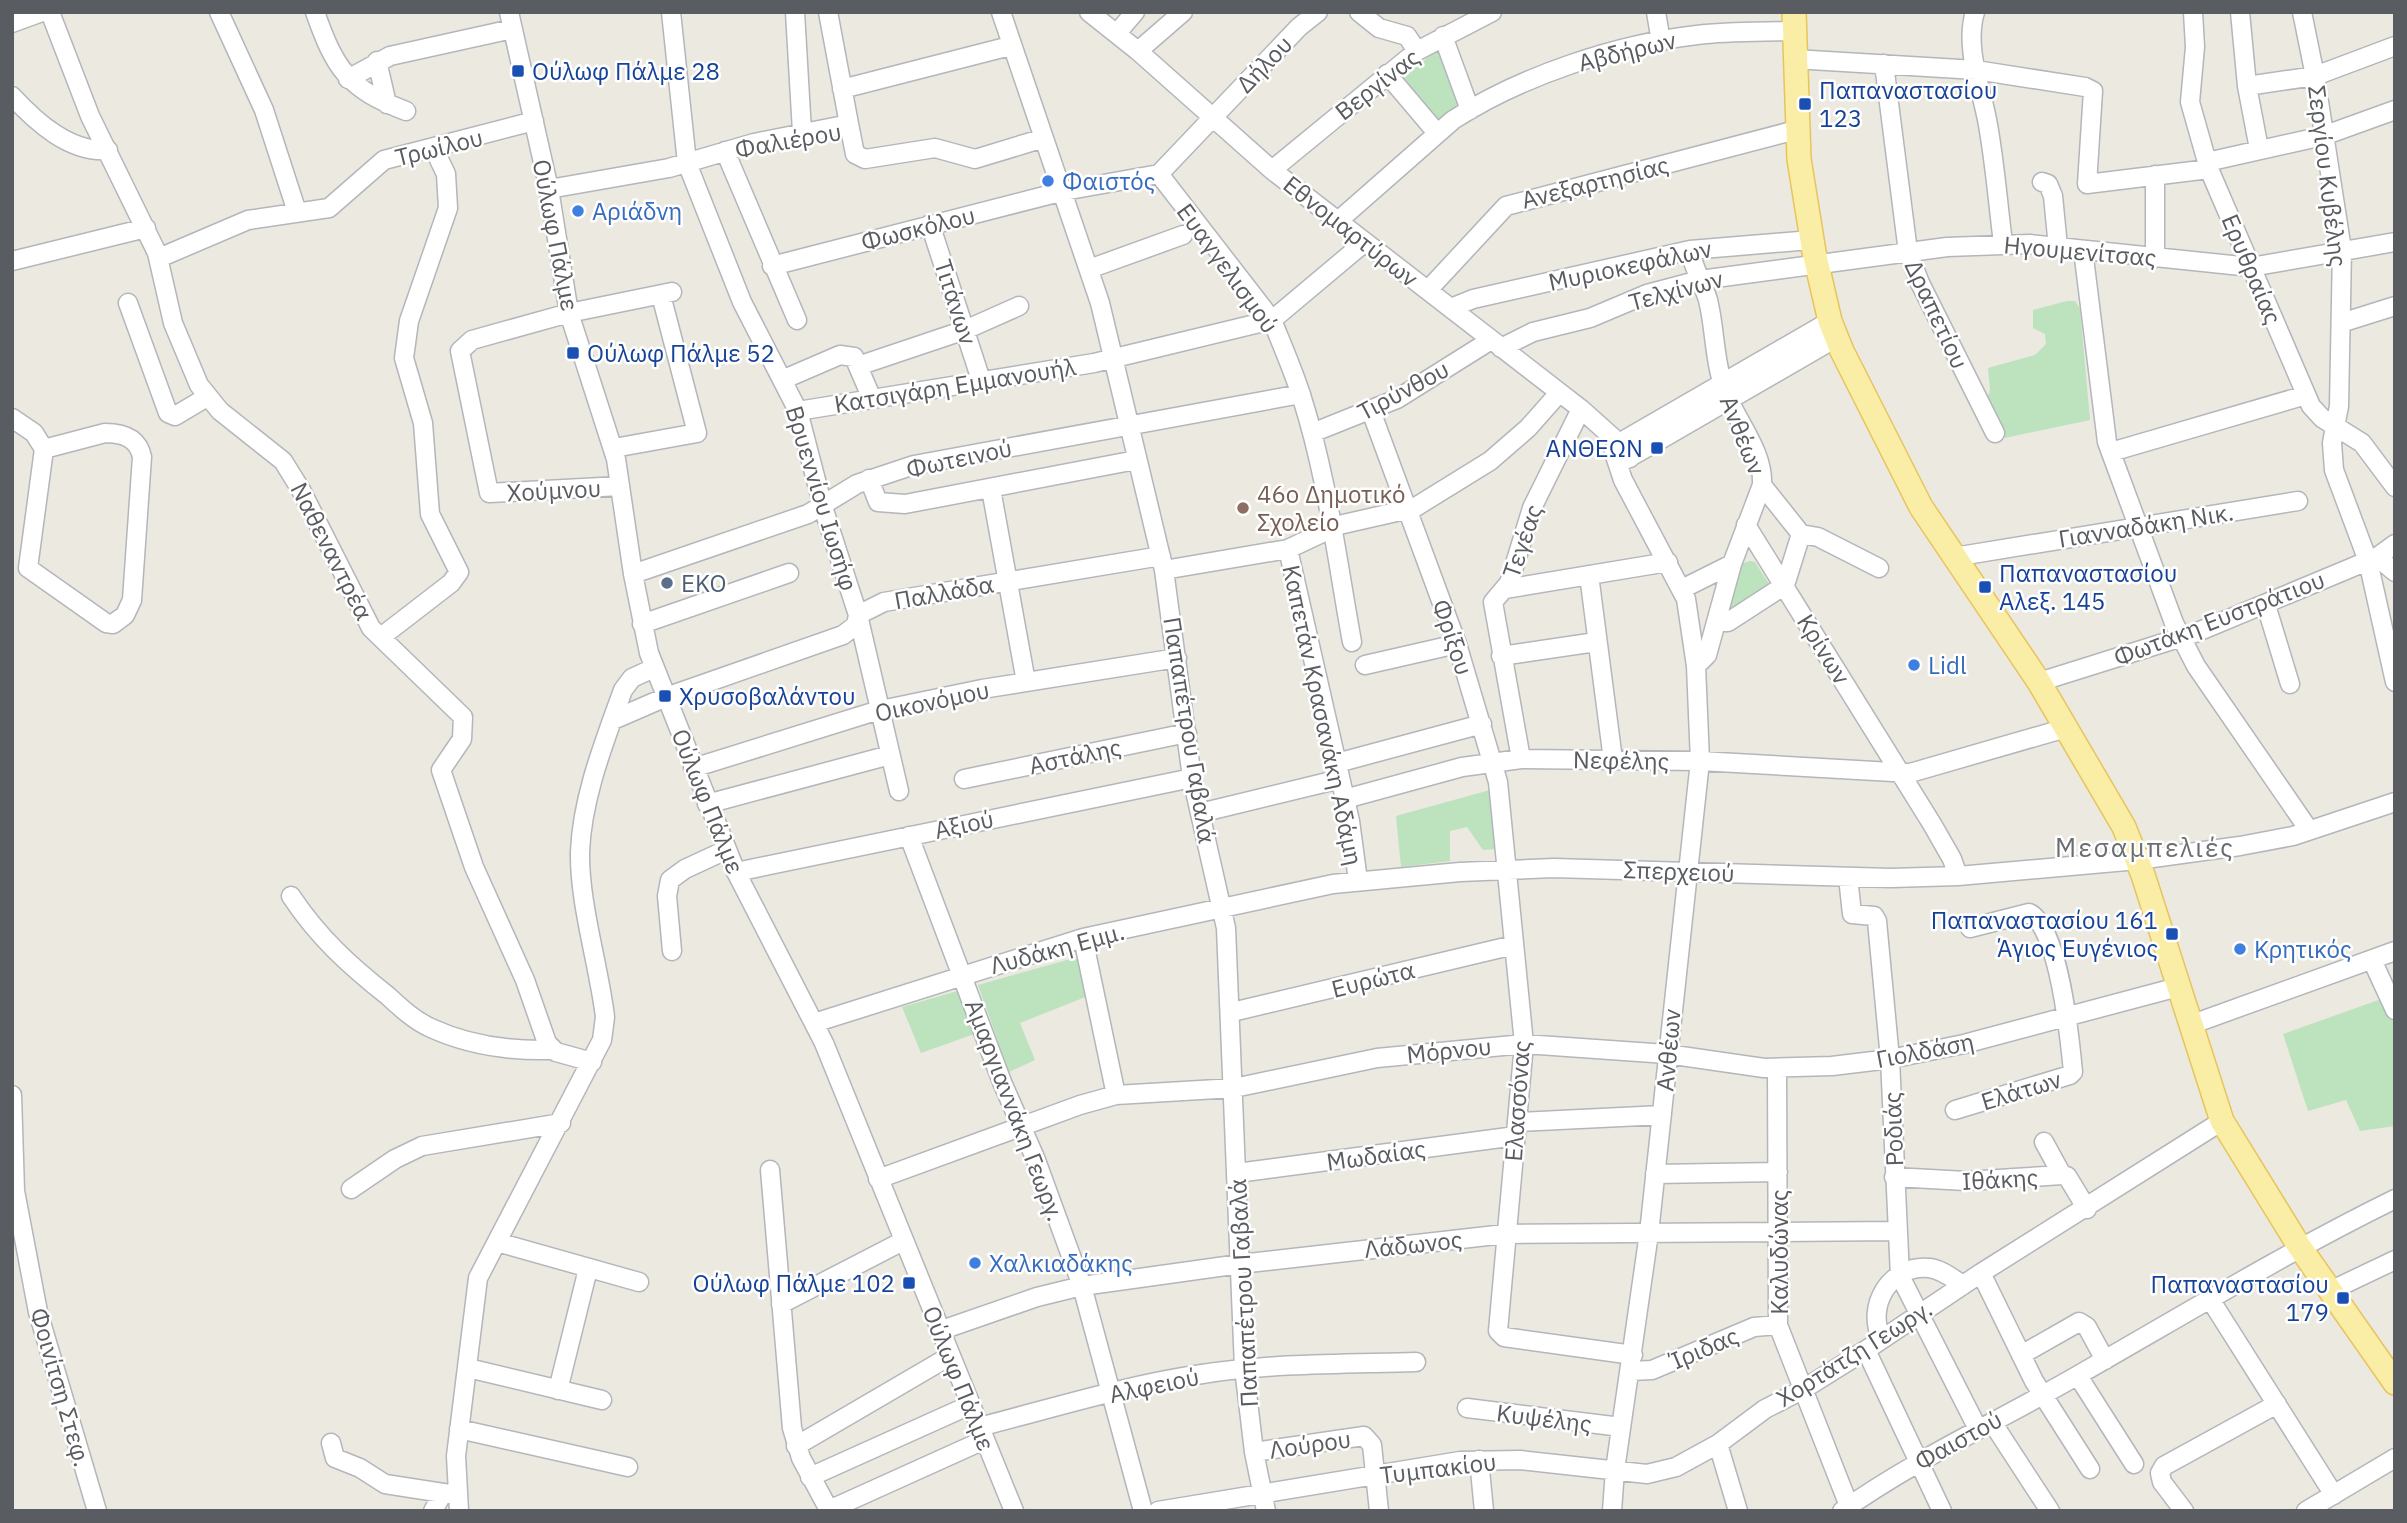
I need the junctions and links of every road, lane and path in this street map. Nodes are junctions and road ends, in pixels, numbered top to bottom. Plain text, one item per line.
1 (42, 12) edge
2 (50, 12) edge
3 (219, 12) edge
4 (315, 12) edge
5 (671, 12) edge
6 (794, 12) edge
7 (828, 12) edge
8 (1001, 12) edge
9 (1089, 12) edge
10 (1135, 12) edge
11 (1183, 12) edge
12 (1318, 12) edge
13 (1359, 12) edge
14 (1492, 12) edge
15 (1657, 12) edge
16 (1975, 12) edge
17 (2193, 12) edge
18 (2240, 12) edge
19 (2302, 12) edge
20 (1464, 18) edge
21 (511, 20) edge
22 (1794, 22) edge
23 (12, 23) edge
24 (1117, 33) junction
25 (1443, 37) junction
26 (1661, 42) junction
27 (1010, 46) junction
28 (2395, 46) edge
29 (1138, 51) junction
30 (1417, 51) junction
31 (1794, 59) junction
32 (377, 61) junction
33 (1884, 64) junction
34 (1976, 70) junction
35 (1387, 74) junction
36 (2315, 76) junction
37 (348, 79) junction
38 (2247, 86) junction
39 (842, 89) junction
40 (12, 96) edge
41 (387, 104) junction
42 (1470, 110) junction
43 (2395, 110) edge
44 (405, 111) dead end
45 (1211, 118) junction
46 (534, 121) junction
47 (849, 124) junction
48 (1796, 130) junction
49 (803, 132) junction
50 (1437, 133) junction
51 (2323, 136) junction
52 (1044, 138) junction
53 (434, 149) junction
54 (2259, 149) junction
55 (108, 150) junction
56 (724, 151) junction
57 (687, 163) junction
58 (2208, 166) junction
59 (1272, 170) junction
60 (1159, 174) junction
61 (2155, 175) junction
62 (2042, 182) dead end
63 (548, 189) junction
64 (1064, 191) junction
65 (297, 212) junction
66 (1338, 221) junction
67 (930, 224) junction
68 (146, 228) junction
69 (1183, 235) dead end
70 (1811, 240) junction
71 (1365, 242) junction
72 (2003, 243) junction
73 (2395, 243) edge
74 (2058, 247) junction
75 (1690, 250) junction
76 (2083, 250) junction
77 (2342, 250) junction
78 (1908, 252) junction
79 (159, 258) junction
80 (2155, 258) junction
81 (12, 261) edge
82 (1817, 264) junction
83 (772, 266) junction
84 (2251, 267) junction
85 (1089, 269) junction
86 (1700, 280) junction
87 (1428, 290) junction
88 (128, 303) dead end
89 (1019, 306) dead end
90 (2395, 306) edge
91 (1451, 308) junction
92 (569, 313) junction
93 (797, 320) dead end
94 (1272, 320) junction
95 (2341, 323) junction
96 (965, 330) junction
97 (1833, 330) junction
98 (1496, 344) junction
99 (1113, 359) junction
100 (858, 366) junction
101 (782, 380) junction
102 (981, 380) junction
103 (1725, 391) junction
104 (1559, 393) junction
105 (1301, 394) junction
106 (2306, 395) junction
107 (207, 397) junction
108 (872, 399) junction
109 (1581, 409) junction
110 (798, 411) junction
111 (1371, 411) junction
112 (12, 418) edge
113 (1127, 424) junction
114 (2335, 425) junction
115 (1312, 432) junction
116 (1995, 433) dead end
117 (614, 448) junction
118 (44, 449) junction
119 (2111, 452) junction
120 (1621, 453) junction
121 (1136, 460) junction
122 (869, 479) junction
123 (1762, 485) junction
124 (620, 486) junction
125 (2395, 487) edge
126 (990, 489) junction
127 (2298, 501) dead end
128 (823, 507) junction
129 (1408, 510) junction
130 (1746, 525) junction
131 (2137, 526) junction
132 (1331, 528) junction
133 (1801, 534) junction
134 (2395, 544) edge
135 (1288, 549) junction
136 (1954, 556) junction
137 (2372, 559) junction
138 (1668, 562) junction
139 (1162, 563) junction
140 (1732, 564) junction
141 (1879, 568) dead end
142 (2395, 572) edge
143 (789, 573) dead end
144 (633, 574) junction
145 (1589, 575) junction
146 (1008, 581) junction
147 (1784, 585) junction
148 (1505, 589) junction
149 (1682, 589) junction
150 (2266, 604) junction
151 (858, 615) junction
152 (1718, 622) junction
153 (642, 624) junction
154 (381, 637) junction
155 (2180, 638) junction
156 (1352, 642) dead end
157 (1596, 642) junction
158 (1457, 644) junction
159 (1501, 656) junction
160 (1177, 658) junction
161 (1365, 665) dead end
162 (1696, 666) junction
163 (654, 668) junction
164 (1026, 682) junction
165 (2039, 682) junction
166 (2395, 682) edge
167 (2290, 684) dead end
168 (666, 697) junction
169 (879, 711) junction
170 (613, 720) junction
171 (1482, 724) junction
172 (2066, 728) junction
173 (1187, 733) junction
174 (890, 755) junction
175 (1521, 759) junction
176 (1613, 760) junction
177 (1494, 761) junction
178 (1700, 761) junction
179 (694, 768) junction
180 (1338, 771) junction
181 (1900, 773) junction
182 (1192, 778) junction
183 (964, 779) dead end
184 (899, 791) dead end
185 (1345, 799) junction
186 (2395, 802) edge
187 (707, 804) junction
188 (1200, 813) junction
189 (2309, 831) junction
190 (909, 835) junction
191 (726, 850) junction
192 (2138, 860) junction
193 (1507, 869) junction
194 (1690, 870) junction
195 (736, 872) junction
196 (1958, 876) junction
197 (1848, 877) junction
198 (1357, 881) junction
199 (291, 897) dead end
200 (1223, 908) junction
201 (1970, 928) dead end
202 (1083, 938) junction
203 (1514, 945) junction
204 (671, 951) dead end
205 (2395, 951) edge
206 (2372, 960) junction
207 (962, 975) junction
208 (2178, 987) junction
209 (2395, 1010) edge
210 (1232, 1012) junction
211 (2068, 1017) junction
212 (814, 1023) junction
213 (2190, 1025) junction
214 (1524, 1044) junction
215 (551, 1050) junction
216 (1667, 1054) junction
217 (1890, 1059) junction
218 (592, 1062) junction
219 (1777, 1069) junction
220 (1234, 1088) junction
221 (12, 1095) edge
222 (1116, 1095) junction
223 (1955, 1110) dead end
224 (1662, 1115) junction
225 (2222, 1121) junction
226 (561, 1123) junction
227 (1022, 1126) junction
228 (1517, 1129) junction
229 (2045, 1142) dead end
230 (770, 1170) dead end
231 (1778, 1172) junction
232 (1237, 1173) junction
233 (1655, 1174) junction
234 (2062, 1175) junction
235 (1894, 1177) junction
236 (878, 1179) junction
237 (351, 1189) dead end
238 (2395, 1199) edge
239 (2087, 1209) junction
240 (1896, 1231) junction
241 (1779, 1232) junction
242 (1649, 1233) junction
243 (1505, 1234) junction
244 (903, 1241) junction
245 (497, 1242) junction
246 (2301, 1246) junction
247 (2395, 1260) edge
248 (1240, 1264) junction
249 (588, 1269) junction
250 (1981, 1273) junction
251 (1900, 1276) junction
252 (639, 1282) dead end
253 (1963, 1284) junction
254 (1082, 1286) junction
255 (2330, 1291) junction
256 (2210, 1299) junction
257 (782, 1304) junction
258 (1922, 1313) junction
259 (1778, 1325) junction
260 (939, 1331) junction
261 (1498, 1333) joint
262 (1882, 1339) junction
263 (1866, 1350) junction
264 (2021, 1355) junction
265 (950, 1356) junction
266 (2105, 1360) junction
267 (1416, 1362) dead end
268 (1632, 1363) junction
269 (468, 1368) junction
270 (1244, 1368) junction
271 (2078, 1376) junction
272 (2395, 1383) edge
273 (558, 1390) junction
274 (1802, 1390) junction
275 (1112, 1392) junction
276 (2042, 1395) junction
277 (602, 1400) dead end
278 (2277, 1404) junction
279 (970, 1405) junction
280 (1467, 1408) dead end
281 (1985, 1425) junction
282 (1621, 1427) junction
283 (459, 1429) junction
284 (981, 1433) junction
285 (331, 1443) dead end
286 (1718, 1444) junction
287 (796, 1446) junction
288 (1254, 1452) junction
289 (2395, 1458) edge
290 (1479, 1460) junction
291 (1919, 1461) junction
292 (2134, 1464) dead end
293 (628, 1467) dead end
294 (2090, 1469) dead end
295 (1615, 1470) junction
296 (1375, 1476) junction
297 (810, 1477) junction
298 (2334, 1495) junction
299 (453, 1499) edge
300 (1264, 1502) edge
301 (1847, 1509) edge
302 (829, 1510) edge
303 (97, 1511) edge
304 (433, 1511) edge
305 (1014, 1511) edge
306 (1143, 1511) edge
307 (1158, 1511) edge
308 (1378, 1511) edge
309 (1483, 1511) edge
310 (1612, 1511) edge
311 (1738, 1511) edge
312 (1942, 1511) edge
313 (2050, 1511) edge
314 (2184, 1511) edge
315 (2306, 1511) edge

1 - 23 street
2 - 55 street, Ναθεναντρέα
3 - 65 street
4 - 37 street
5 - 57 street, Βρυεννίου Ιωσήφ
6 - 49 street
7 - 39 street
8 - 27 street, Παπαπέτρου Γαβαλά
9 - 24 street, Εθνομαρτύρων
10 - 24 street
11 - 29 street
12 - 45 street, Δήλου
13 - 30 street
14 - 20 street, Βεργίνας
15 - 26 street
16 - 34 street
17 - 58 street, Ερυθραίας
18 - 38 street
19 - 36 street, Σεργίου Κυβέλης
20 - 25 street, Βεργίνας
21 - 32 street
21 - 46 street, Ούλωφ Πάλμε
22 - 26 street, Αβδήρων
22 - 31 main road
24 - 29 street, Εθνομαρτύρων
25 - 30 street, Βεργίνας
25 - 42 street
26 - 42 street, Αβδήρων
27 - 39 street
27 - 52 street, Παπαπέτρου Γαβαλά
28 - 36 street
29 - 45 street, Εθνομαρτύρων
30 - 35 street, Βεργίνας
31 - 33 street
31 - 48 main road
32 - 37 street
32 - 41 street
33 - 34 street
33 - 78 street, Δραπετίου
34 - 61 street
34 - 72 street
35 - 50 street
35 - 59 street, Βεργίνας
36 - 38 street
36 - 51 street, Σεργίου Κυβέλης
37 - 41 street
38 - 54 street
39 - 47 street
40 - 55 street
41 - 44 street
42 - 50 street, Αβδήρων
43 - 51 street
45 - 59 street, Εθνομαρτύρων
45 - 60 street, Δήλου
46 - 53 street, Τρωίλου
46 - 63 street, Ούλωφ Πάλμε
47 - 49 street, Φαλιέρου
47 - 52 street, Φαλιέρου
48 - 70 main road
48 - 87 street, Ανεξαρτησίας
49 - 56 street, Φαλιέρου
50 - 66 street
51 - 54 street
51 - 77 street, Σεργίου Κυβέλης
52 - 64 street, Παπαπέτρου Γαβαλά
53 - 65 street, Τρωίλου
53 - 154 street
54 - 58 street
55 - 68 street, Ναθεναντρέα
56 - 57 street, Φαλιέρου
56 - 83 street
57 - 63 street, Φαλιέρου
57 - 101 street, Βρυεννίου Ιωσήφ
58 - 61 street
58 - 84 street, Ερυθραίας
59 - 66 street, Εθνομαρτύρων
60 - 64 street, Φωσκόλου
60 - 94 street, Ευαγγελισμού
61 - 80 street
62 - 74 street
63 - 92 street, Ούλωφ Πάλμε
64 - 67 street, Φωσκόλου
64 - 85 street, Παπαπέτρου Γαβαλά
65 - 79 street, Τρωίλου
66 - 71 street, Εθνομαρτύρων
67 - 83 street, Φωσκόλου
67 - 96 street, Τιτάνων
68 - 79 street, Ναθεναντρέα
68 - 81 street
69 - 85 street
70 - 75 street, Μυριοκεφάλων
70 - 82 main road
71 - 87 street, Εθνομαρτύρων
71 - 94 street
72 - 74 street, Ηγουμενίτσας
72 - 78 street, Ηγουμενίτσας
73 - 77 street, Ηγουμενίτσας
74 - 76 street, Ηγουμενίτσας
75 - 86 street, Ανθέων
75 - 91 street, Μυριοκεφάλων
76 - 80 street, Ηγουμενίτσας
76 - 119 street
77 - 84 street, Ηγουμενίτσας
77 - 95 street, Σεργίου Κυβέλης
78 - 82 street, Ηγουμενίτσας
78 - 116 street, Δραπετίου
79 - 107 street, Ναθεναντρέα
80 - 84 street, Ηγουμενίτσας
82 - 86 street, Τελχίνων
82 - 97 main road
83 - 93 street
84 - 106 street, Ερυθραίας
85 - 99 street, Παπαπέτρου Γαβαλά
86 - 98 street, Τελχίνων
86 - 103 street, Ανθέων
87 - 91 street, Εθνομαρτύρων
88 - 107 street
89 - 96 street
90 - 95 street
91 - 98 street, Εθνομαρτύρων
92 - 117 street, Ούλωφ Πάλμε
92 - 117 street
92 - 124 street, Χούμνου
94 - 99 street, Κατσιγάρη Εμμανουήλ
94 - 105 street, Ευαγγελισμού
95 - 114 street, Σεργίου Κυβέλης
96 - 100 street
96 - 102 street, Τιτάνων
97 - 103 street
97 - 136 main road
98 - 104 street, Εθνομαρτύρων
98 - 111 street, Τιρύνθου
99 - 102 street, Κατσιγάρη Εμμανουήλ
99 - 113 street, Παπαπέτρου Γαβαλά
100 - 101 street
100 - 108 street
101 - 110 street, Βρυεννίου Ιωσήφ
102 - 108 street, Κατσιγάρη Εμμανουήλ
103 - 120 street
103 - 123 street, Ανθέων
104 - 109 street, Εθνομαρτύρων
104 - 129 street
105 - 113 street, Φωτεινού
105 - 115 street, Ευαγγελισμού
106 - 114 street, Ερυθραίας
106 - 119 street
107 - 154 street, Ναθεναντρέα
108 - 110 street, Κατσιγάρη Εμμανουήλ
109 - 120 street, Εθνομαρτύρων
109 - 148 street, Τεγέας
110 - 128 street, Βρυεννίου Ιωσήφ
111 - 115 street, Τιρύνθου
111 - 129 street, Φρίξου
112 - 118 street
113 - 121 street, Παπαπέτρου Γαβαλά
113 - 122 street, Φωτεινού
114 - 125 street, Ερυθραίας
114 - 137 street, Σεργίου Κυβέλης
115 - 132 street, Ευαγγελισμού
117 - 124 street, Ούλωφ Πάλμε
118 - 118 street
119 - 131 street
120 - 138 street, Ανθέων
121 - 126 street
121 - 139 street, Παπαπέτρου Γαβαλά
122 - 126 street
122 - 128 street, Φωτεινού
123 - 130 street, Ανθέων
123 - 133 street
124 - 144 street, Ούλωφ Πάλμε
126 - 146 street
127 - 131 street, Γιανναδάκη Νικ.
128 - 144 street, Φωτεινού
128 - 151 street, Βρυεννίου Ιωσήφ
129 - 132 street
129 - 158 street, Φρίξου
130 - 140 street, Ανθέων
130 - 147 street, Κρίνων
131 - 136 street, Γιανναδάκη Νικ.
131 - 155 street
132 - 135 street
132 - 156 street, Ευαγγελισμού
133 - 141 street
133 - 147 street
134 - 137 street, Φωτάκη Ευστράτιου
135 - 139 street
135 - 180 street, Καπετάν Κρασανάκη Αδάμη
136 - 165 main road
137 - 142 street
137 - 150 street, Φωτάκη Ευστράτιου
137 - 166 street, Σεργίου Κυβέλης
138 - 145 street
138 - 149 street, Ανθέων
139 - 146 street, Παλλάδα
139 - 160 street, Παπαπέτρου Γαβαλά
140 - 149 street
140 - 152 street, Ανθέων
143 - 153 street
144 - 153 street, Ούλωφ Πάλμε
145 - 148 street
145 - 157 street
146 - 151 street, Παλλάδα
146 - 164 street
147 - 152 street
147 - 181 street, Κρίνων
148 - 159 street, Τεγέας
149 - 162 street, Ανθέων
150 - 155 street, Φωτάκη Ευστράτιου
150 - 167 street
151 - 168 street, Παλλάδα
151 - 169 street, Βρυεννίου Ιωσήφ
152 - 162 street, Ανθέων
153 - 163 street, Ούλωφ Πάλμε
154 - 215 street, Ναθεναντρέα
155 - 165 street, Φωτάκη Ευστράτιου
155 - 189 street
157 - 159 street
157 - 176 street
158 - 161 street
158 - 171 street, Φρίξου
159 - 175 street, Τεγέας
160 - 164 street, Οικονόμου
160 - 173 street, Παπαπέτρου Γαβαλά
162 - 178 street, Ανθέων
163 - 168 street, Ούλωφ Πάλμε
163 - 170 street
164 - 169 street, Οικονόμου
165 - 172 main road
168 - 170 street, Παλλάδα
168 - 179 street, Ούλωφ Πάλμε
169 - 174 street, Βρυεννίου Ιωσήφ
169 - 179 street, Οικονόμου
170 - 218 street
171 - 177 street, Φρίξου
171 - 180 street
172 - 181 street, Νεφέλης
172 - 192 main road
173 - 182 street, Παπαπέτρου Γαβαλά
173 - 183 street, Αστάλης
174 - 184 street, Βρυεννίου Ιωσήφ
174 - 187 street
175 - 176 street, Νεφέλης
175 - 177 street, Νεφέλης
176 - 178 street, Νεφέλης
177 - 185 street, Νεφέλης
177 - 193 street, Φρίξου
178 - 181 street, Νεφέλης
178 - 194 street, Ανθέων
179 - 187 street, Ούλωφ Πάλμε
180 - 185 street, Καπετάν Κρασανάκη Αδάμη
180 - 188 street
181 - 196 street
182 - 188 street, Παπαπέτρου Γαβαλά
182 - 190 street, Αξιού
185 - 198 street, Καπετάν Κρασανάκη Αδάμη
186 - 189 street, Σπερχειού
187 - 191 street, Ούλωφ Πάλμε
188 - 200 street, Παπαπέτρου Γαβαλά
189 - 192 street, Σπερχειού
190 - 195 street, Αξιού
190 - 207 street, Αμαργιαννάκη Γεωργ.
191 - 195 street, Ούλωφ Πάλμε
191 - 204 street
192 - 196 street, Σπερχειού
192 - 208 main road
193 - 194 street, Σπερχειού
193 - 198 street, Σπερχειού
193 - 203 street, Ελασσόνας
194 - 197 street, Σπερχειού
194 - 216 street, Ανθέων
195 - 212 street, Ούλωφ Πάλμε
196 - 197 street, Σπερχειού
197 - 217 street, Ροδιάς
198 - 200 street, Σπερχειού
199 - 215 street
200 - 202 street, Λυδάκη Εμμ.
200 - 210 street, Παπαπέτρου Γαβαλά
201 - 211 street
202 - 207 street, Λυδάκη Εμμ.
202 - 222 street
203 - 210 street, Ευρώτα
203 - 214 street, Ελασσόνας
205 - 206 street
206 - 209 street
206 - 213 street
207 - 212 street, Λυδάκη Εμμ.
207 - 227 street, Αμαργιαννάκη Γεωργ.
208 - 211 street, Γιολδάση
208 - 213 main road
210 - 220 street, Παπαπέτρου Γαβαλά
211 - 217 street, Γιολδάση
211 - 223 street, Ελάτων
212 - 236 street, Ούλωφ Πάλμε
213 - 225 main road
214 - 216 street, Μόρνου
214 - 220 street, Μόρνου
214 - 228 street, Ελασσόνας
215 - 218 street
216 - 219 street, Γιολδάση
216 - 224 street, Ανθέων
217 - 219 street, Γιολδάση
217 - 235 street, Ροδιάς
218 - 226 street
219 - 231 street, Καλυδώνας
220 - 222 street, Μόρνου
220 - 232 street, Παπαπέτρου Γαβαλά
221 - 303 street, Φοινίτση Στεφ.
222 - 227 street, Μόρνου
224 - 228 street, Μωδαίας
224 - 233 street, Ανθέων
225 - 239 street, Χορτάτζη Γεωργ.
225 - 246 main road
226 - 237 street
226 - 245 street
227 - 236 street, Μόρνου
227 - 254 street, Αμαργιαννάκη Γεωργ.
228 - 232 street, Μωδαίας
228 - 243 street, Ελασσόνας
229 - 234 street
230 - 257 street
231 - 233 street
231 - 241 street, Καλυδώνας
232 - 248 street, Παπαπέτρου Γαβαλά
233 - 242 street, Ανθέων
234 - 235 street, Ιθάκης
234 - 239 street, Ιθάκης
235 - 240 street, Ροδιάς
236 - 244 street, Ούλωφ Πάλμε
238 - 246 street, Φαιστού
239 - 250 street, Χορτάτζη Γεωργ.
240 - 241 street, Λάδωνος
240 - 251 street, Ροδιάς
241 - 242 street, Λάδωνος
241 - 259 street, Καλυδώνας
242 - 243 street, Λάδωνος
242 - 268 street, Ανθέων
243 - 248 street, Λάδωνος
243 - 261 street, Ελασσόνας
244 - 257 street
244 - 260 street, Ούλωφ Πάλμε
245 - 249 street
245 - 269 street
246 - 255 main road
246 - 256 street, Φαιστού
247 - 255 street
248 - 254 street, Λάδωνος
248 - 270 street, Παπαπέτρου Γαβαλά
249 - 252 street
249 - 273 street
250 - 253 street, Χορτάτζη Γεωργ.
250 - 264 street
251 - 253 street
251 - 258 street, Ροδιάς
251 - 262 street
253 - 258 street, Χορτάτζη Γεωργ.
254 - 260 street, Λάδωνος
254 - 275 street, Αμαργιαννάκη Γεωργ.
255 - 272 main road
256 - 266 street, Φαιστού
256 - 278 street
257 - 287 street
258 - 262 street, Χορτάτζη Γεωργ.
258 - 281 street, Ροδιάς
259 - 268 street, Ίριδας
259 - 274 street, Καλυδώνας
260 - 265 street, Ούλωφ Πάλμε
261 - 268 street, Ίριδας
262 - 263 street, Χορτάτζη Γεωργ.
263 - 274 street, Χορτάτζη Γεωργ.
263 - 291 street
264 - 266 street
264 - 276 street
265 - 279 street, Ούλωφ Πάλμε
265 - 287 street
266 - 271 street, Φαιστού
267 - 270 street, Αλφειού
268 - 282 street, Ανθέων
269 - 273 street
269 - 283 street
270 - 275 street, Αλφειού
270 - 288 street, Παπαπέτρου Γαβαλά
271 - 276 street, Φαιστού
271 - 292 street
273 - 277 street
274 - 286 street, Χορτάτζη Γεωργ.
274 - 301 street, Καλυδώνας
275 - 284 street, Αλφειού
275 - 306 street, Αμαργιαννάκη Γεωργ.
276 - 281 street, Φαιστού
276 - 294 street
278 - 298 street
278 - 314 street
279 - 284 street, Ούλωφ Πάλμε
279 - 297 street
280 - 282 street, Κυψέλης
281 - 291 street, Φαιστού
281 - 313 street, Ροδιάς
282 - 295 street, Ανθέων
283 - 293 street
283 - 299 street
284 - 302 street, Αλφειού
284 - 305 street, Ούλωφ Πάλμε
285 - 299 street
286 - 295 street, Χορτάτζη Γεωργ.
286 - 311 street
287 - 297 street
288 - 296 street, Λούρου
288 - 300 street, Παπαπέτρου Γαβαλά
289 - 298 street
290 - 295 street, Τυμπακίου
290 - 296 street, Τυμπακίου
290 - 309 street
291 - 301 street, Φαιστού
291 - 312 street
295 - 310 street, Ανθέων
296 - 300 street, Τυμπακίου
296 - 308 street
297 - 302 street
298 - 315 street
299 - 304 street
300 - 307 street, Τυμπακίου

